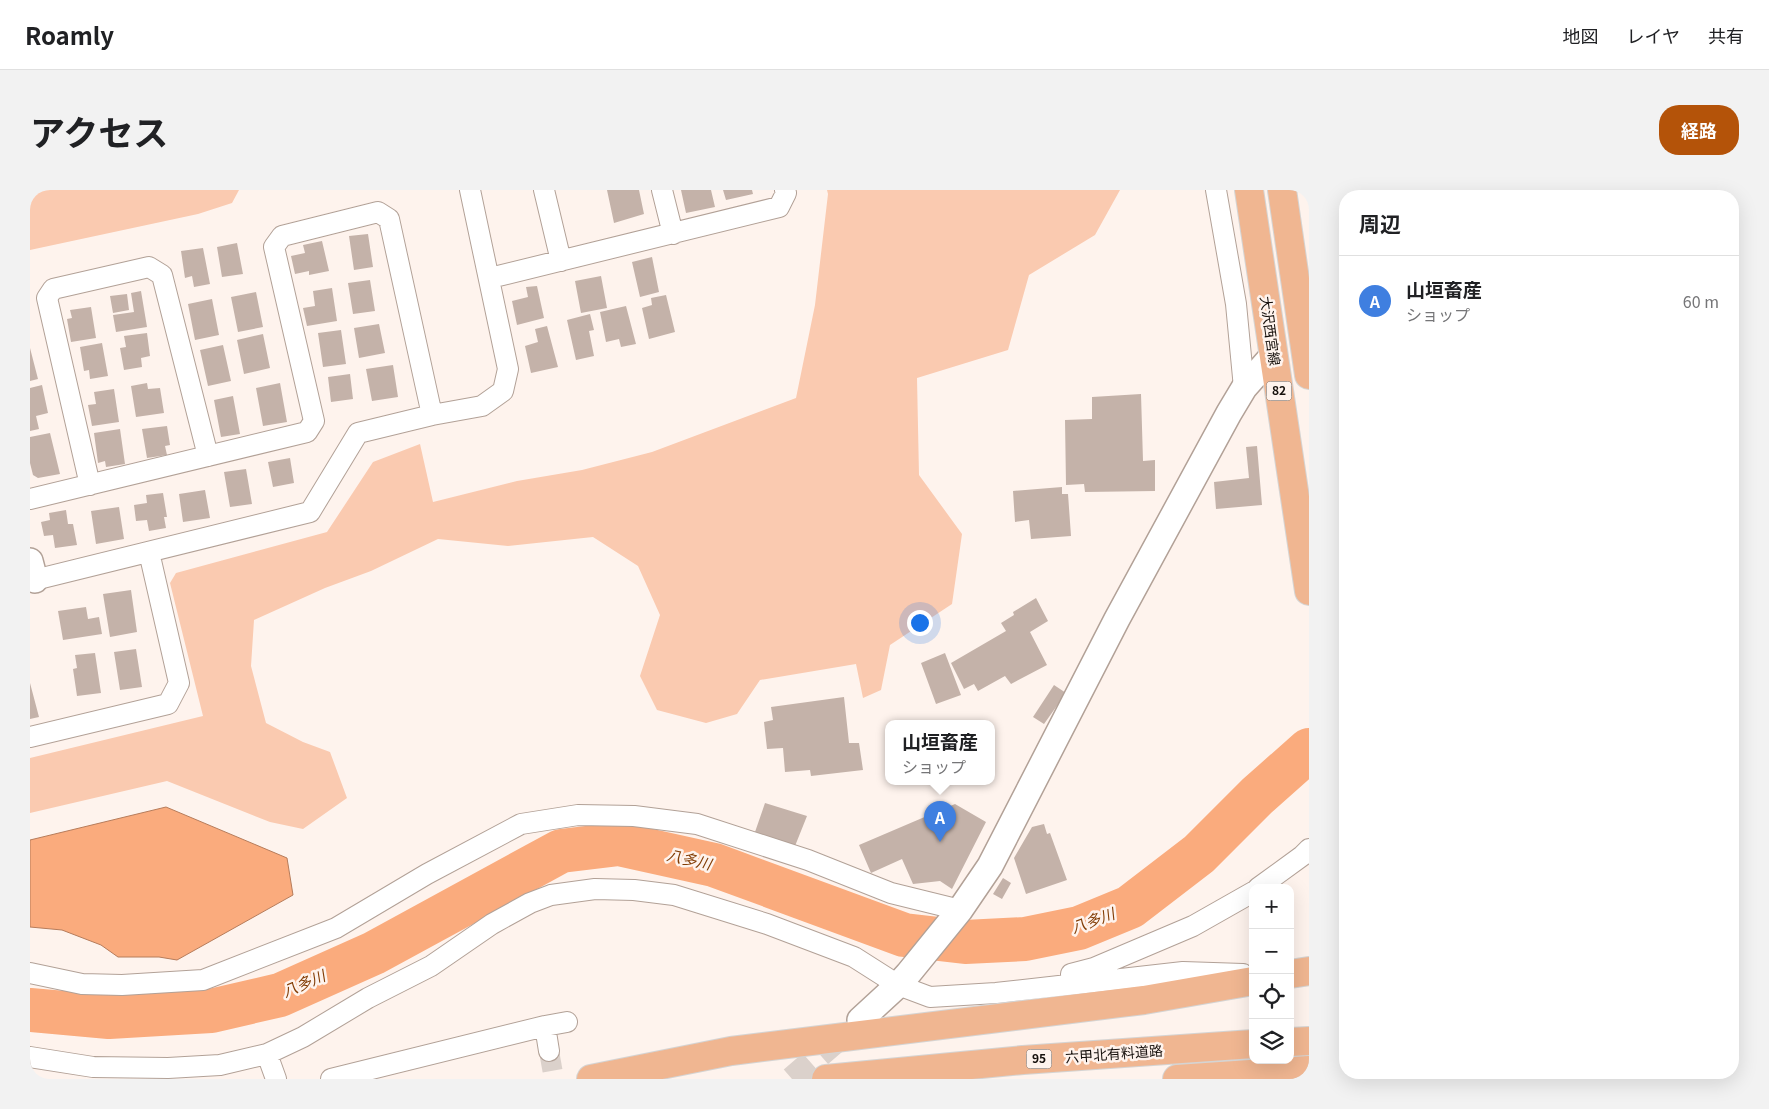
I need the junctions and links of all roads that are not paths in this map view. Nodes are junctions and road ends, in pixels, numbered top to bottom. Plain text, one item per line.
1 (470, 190) edge
2 (544, 190) edge
3 (662, 190) edge
4 (785, 190) edge
5 (1216, 190) edge
6 (1249, 190) edge
7 (1282, 190) edge
8 (673, 234) junction
9 (562, 261) junction
10 (490, 278) junction
11 (1274, 354) junction
12 (1309, 375) edge
13 (1244, 388) junction
14 (432, 415) junction
15 (208, 456) junction
16 (90, 485) junction
17 (30, 500) edge
18 (149, 552) junction
19 (32, 574) edge
20 (1309, 591) edge
21 (30, 737) edge
22 (1309, 849) edge
23 (1264, 884) edge
24 (1249, 894) edge
25 (960, 910) junction
26 (1309, 972) edge
27 (30, 973) edge
28 (1294, 974) edge
29 (1249, 975) edge
30 (903, 980) junction
31 (1249, 982) edge
32 (1009, 990) junction
33 (860, 1020) tunnel mouth
34 (567, 1022) dead end
35 (545, 1026) junction
36 (1294, 1042) edge
37 (1309, 1042) edge
38 (1249, 1044) edge
39 (549, 1051) tunnel mouth
40 (267, 1054) junction
41 (30, 1057) edge
42 (1309, 1070) edge
43 (276, 1079) edge
44 (331, 1079) edge
45 (591, 1079) edge
46 (826, 1079) edge
47 (1177, 1079) edge

1 - 10 street
2 - 9 street
3 - 8 street
4 - 8 street
5 - 13 street
6 - 11 main road, 大沢西宮線 / 82
7 - 12 main road, 82
8 - 9 street
9 - 10 street
10 - 14 street
11 - 13 street
11 - 20 main road, 大沢西宮線 / 82
13 - 25 street
14 - 15 street
14 - 18 street
15 - 16 street
15 - 16 street
16 - 17 street
18 - 19 street
18 - 21 street
22 - 23 street
24 - 32 street
25 - 27 street
25 - 30 street
26 - 28 main road
29 - 32 street
30 - 32 street
30 - 33 street
30 - 40 street
31 - 45 main road
34 - 35 street
35 - 39 street
35 - 44 street
36 - 37 main road
38 - 46 main road, 六甲北有料道路 / 95
40 - 41 street
40 - 43 street
42 - 47 main road

